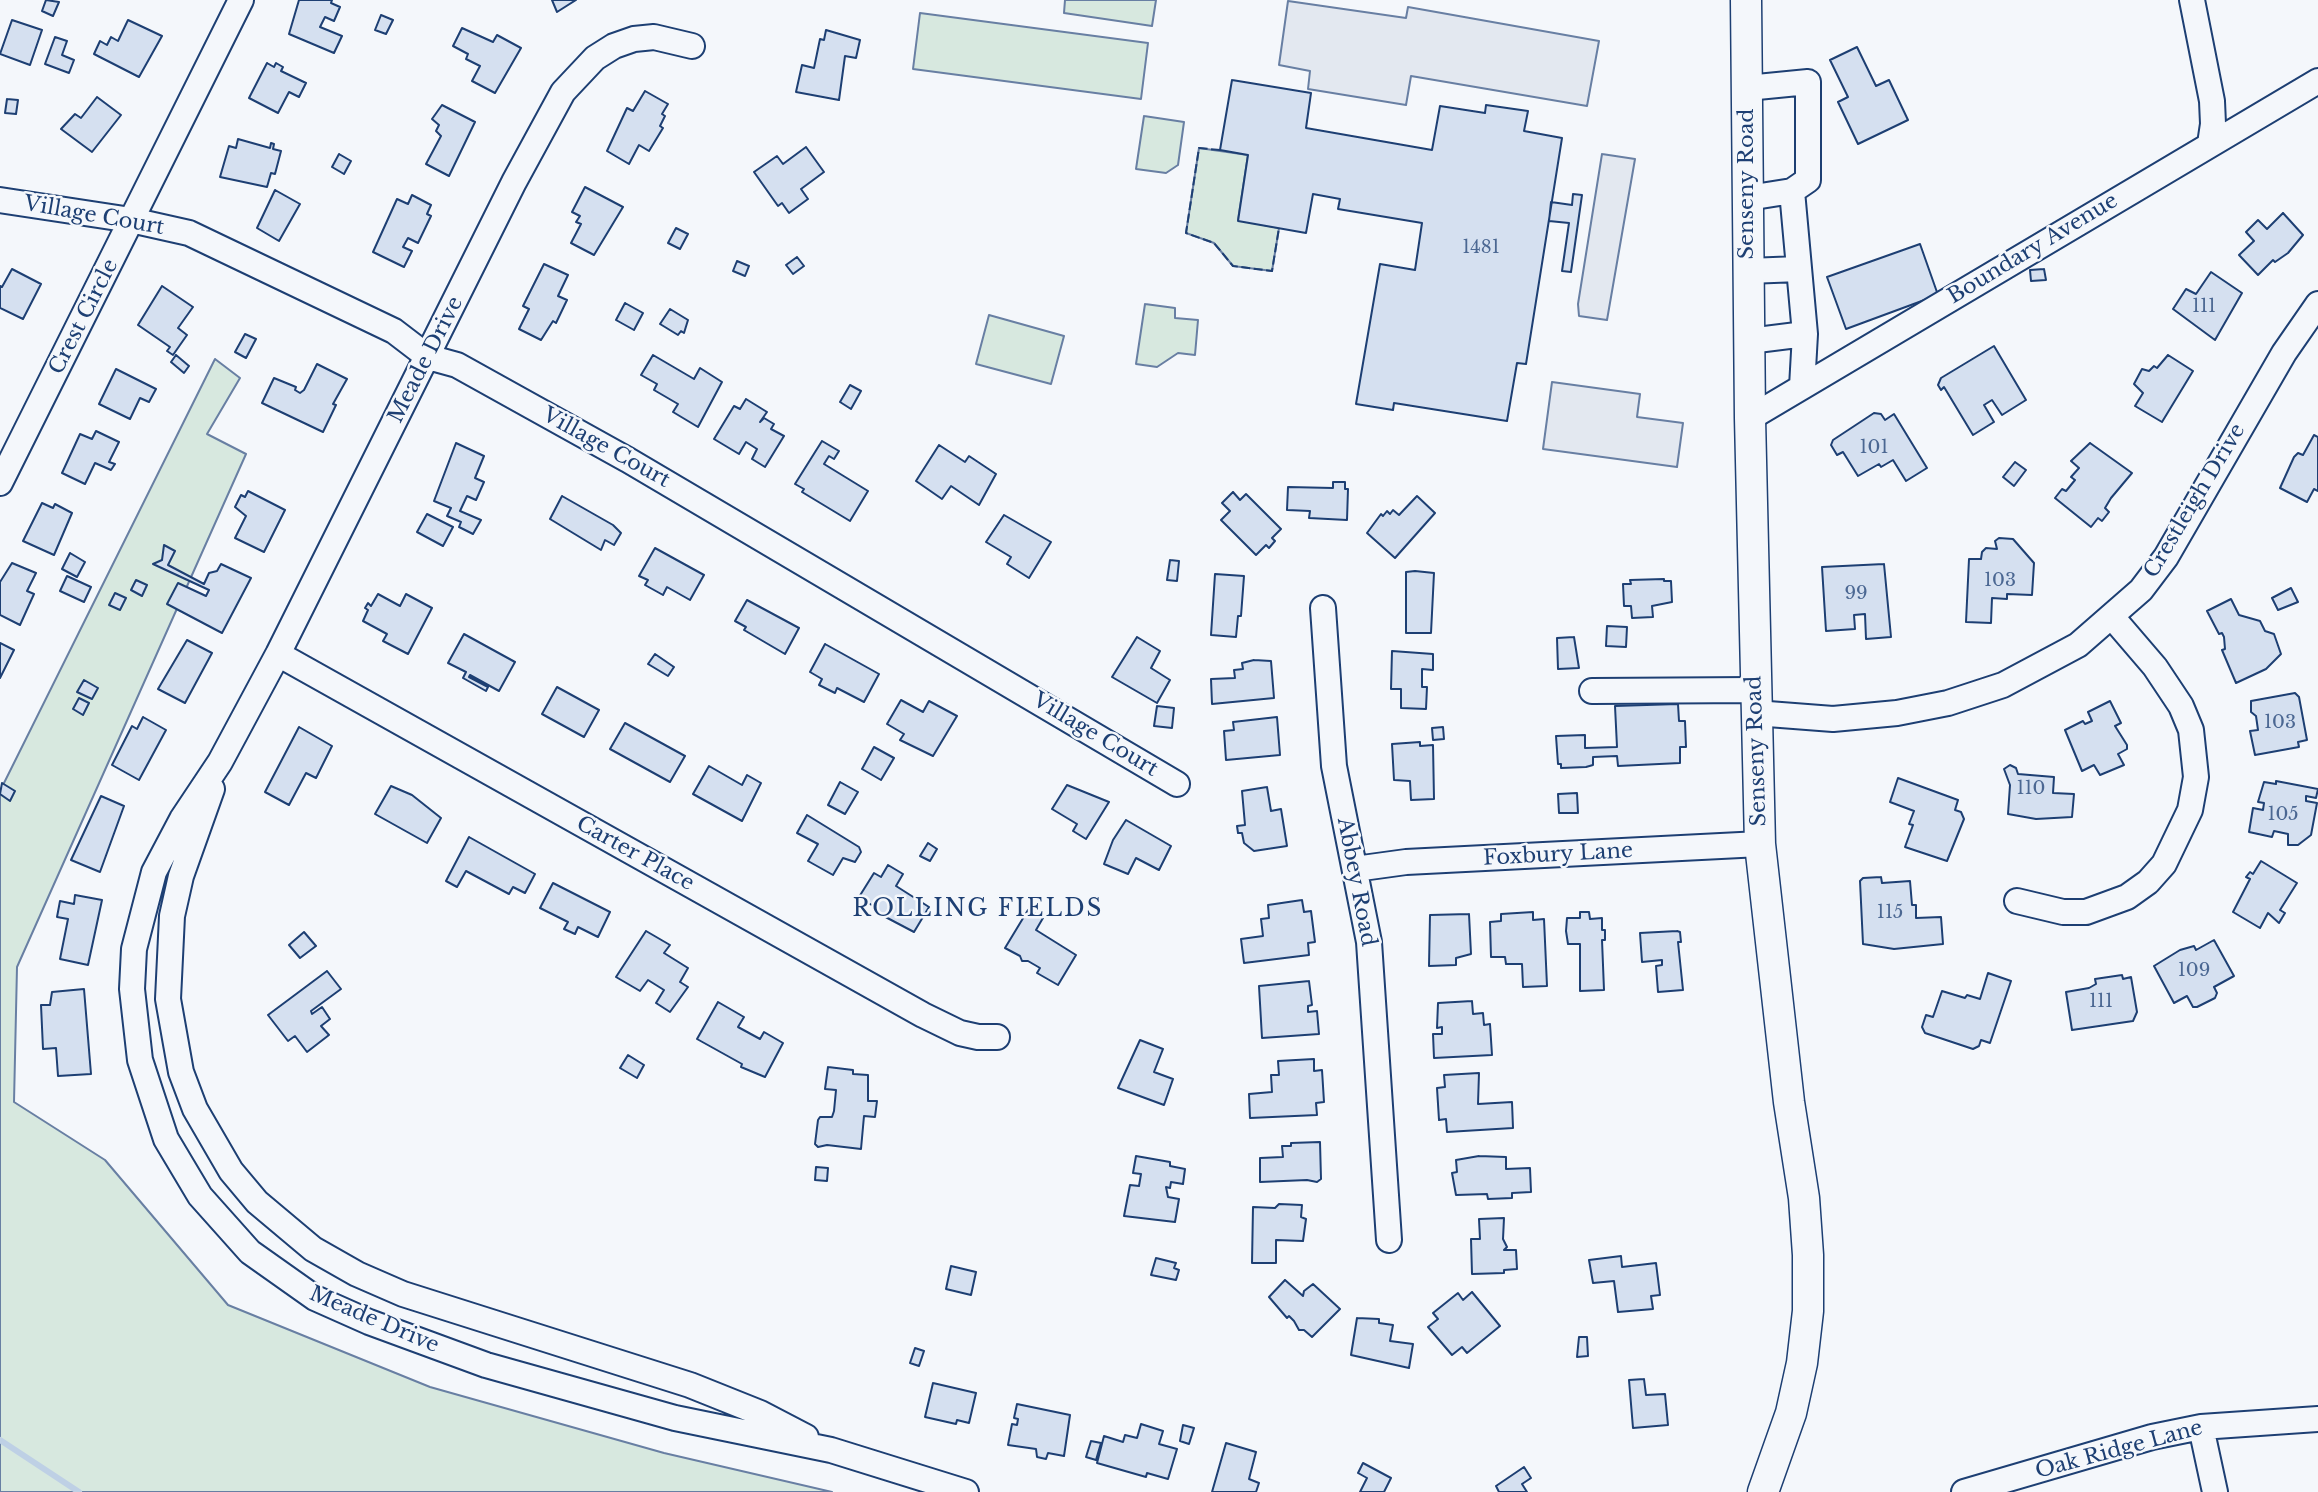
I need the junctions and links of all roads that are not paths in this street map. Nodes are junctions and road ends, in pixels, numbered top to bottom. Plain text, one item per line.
1 (241, 0) edge
2 (1746, 0) edge
3 (2193, 0) edge
4 (692, 46) dead end
5 (2318, 81) edge
6 (1747, 88) junction
7 (2210, 144) junction
8 (1792, 191) junction
9 (1748, 198) junction
10 (0, 200) edge
11 (131, 220) junction
12 (1799, 269) junction
13 (1748, 271) junction
14 (2318, 304) edge
15 (1805, 334) junction
16 (1749, 341) junction
17 (428, 357) junction
18 (1802, 387) junction
19 (1749, 418) junction
20 (0, 483) edge
21 (1323, 608) dead end
22 (2113, 618) junction
23 (278, 654) junction
24 (1592, 691) dead end
25 (1755, 702) junction
26 (220, 762) junction
27 (1177, 784) dead end
28 (1760, 844) junction
29 (1355, 869) junction
30 (2017, 901) dead end
31 (997, 1037) dead end
32 (1389, 1240) dead end
33 (2318, 1419) edge
34 (2201, 1427) junction
35 (831, 1450) junction
36 (966, 1492) edge
37 (1763, 1492) edge
38 (1964, 1492) edge
39 (2216, 1492) edge

1 - 11 street, Crest Circle
2 - 6 main road, Senseny Road
3 - 7 street
4 - 17 street, Meade Drive
5 - 7 street, Boundary Avenue
6 - 8 street
6 - 9 main road, Senseny Road
7 - 18 street, Boundary Avenue
8 - 9 street
8 - 12 street
9 - 13 main road, Senseny Road
10 - 11 street, Village Court
11 - 17 street, Village Court
11 - 20 street, Crest Circle
12 - 13 street
12 - 15 street
13 - 16 main road, Senseny Road
14 - 22 street, Crestleigh Drive
15 - 16 street
15 - 18 street
16 - 19 main road, Senseny Road
17 - 23 street, Meade Drive
17 - 27 street, Village Court
18 - 19 street, Boundary Avenue
19 - 25 main road, Senseny Road
21 - 29 street, Abbey Road
22 - 25 street, Crestleigh Drive
22 - 30 street
23 - 26 street, Meade Drive
23 - 31 street, Carter Place
24 - 25 street, Crestleigh Drive
25 - 28 main road, Senseny Road
26 - 35 street, Meade Drive
26 - 35 street, Meade Drive
28 - 29 street, Foxbury Lane
28 - 37 main road, Senseny Road
29 - 32 street, Abbey Road
33 - 34 street, Oak Ridge Lane
34 - 38 street, Oak Ridge Lane
34 - 39 street
35 - 36 street, Meade Drive

